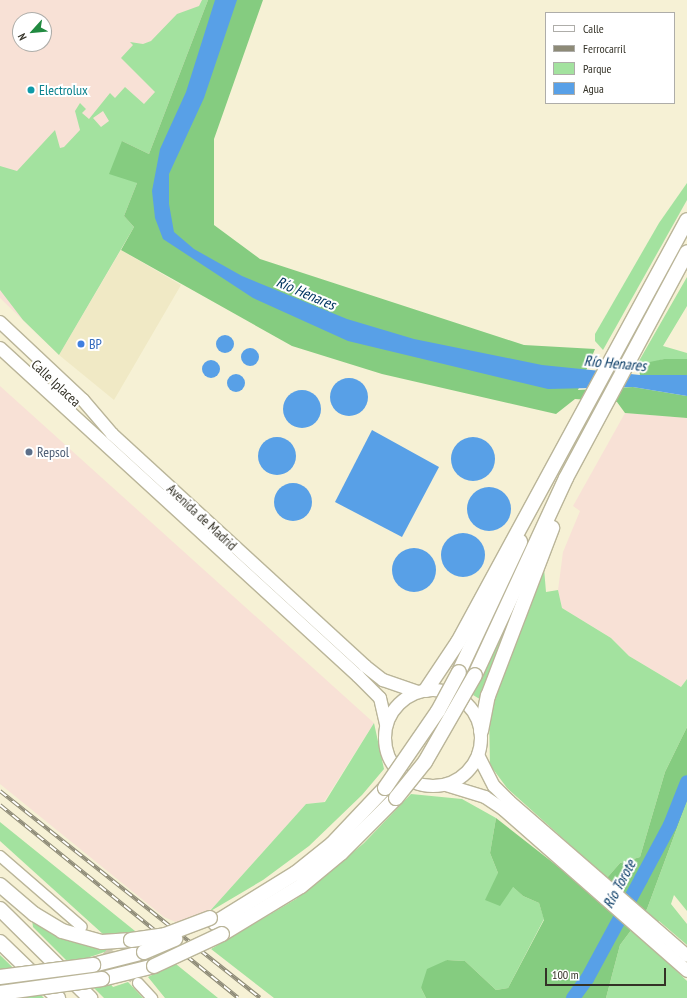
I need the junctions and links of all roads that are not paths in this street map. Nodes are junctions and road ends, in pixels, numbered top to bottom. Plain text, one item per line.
1 (687, 220) edge
2 (687, 252) edge
3 (0, 322) edge
4 (0, 332) edge
5 (0, 348) edge
6 (577, 423) junction
7 (112, 434) junction
8 (588, 440) junction
9 (422, 691) junction
10 (386, 725) junction
11 (480, 731) junction
12 (478, 755) junction
13 (446, 784) junction
14 (0, 856) edge
15 (575, 864) junction
16 (0, 885) edge
17 (0, 908) edge
18 (215, 925) junction
19 (82, 927) dead end
20 (651, 931) junction
21 (0, 942) edge
22 (687, 956) edge
23 (687, 971) edge
24 (0, 978) edge
25 (138, 983) tunnel mouth
26 (0, 993) edge
27 (58, 998) edge
28 (90, 998) edge
29 (152, 998) edge

1 - 6 highway
2 - 8 highway
3 - 7 main road, Avenida de Madrid
4 - 7 main road, Calle Iplacea
5 - 10 main road, Avenida de Madrid
6 - 9 highway
6 - 18 highway, bridge
7 - 9 main road, Avenida de Madrid
8 - 11 highway
8 - 18 highway, bridge
9 - 10 main road
9 - 11 main road
10 - 13 main road
11 - 12 main road
12 - 13 main road
12 - 15 main road
13 - 15 main road
14 - 19 street
15 - 20 main road
16 - 18 highway, bridge
17 - 28 highway
18 - 24 highway, bridge
18 - 26 highway, bridge
20 - 22 main road
20 - 23 main road
21 - 27 highway
25 - 29 street

